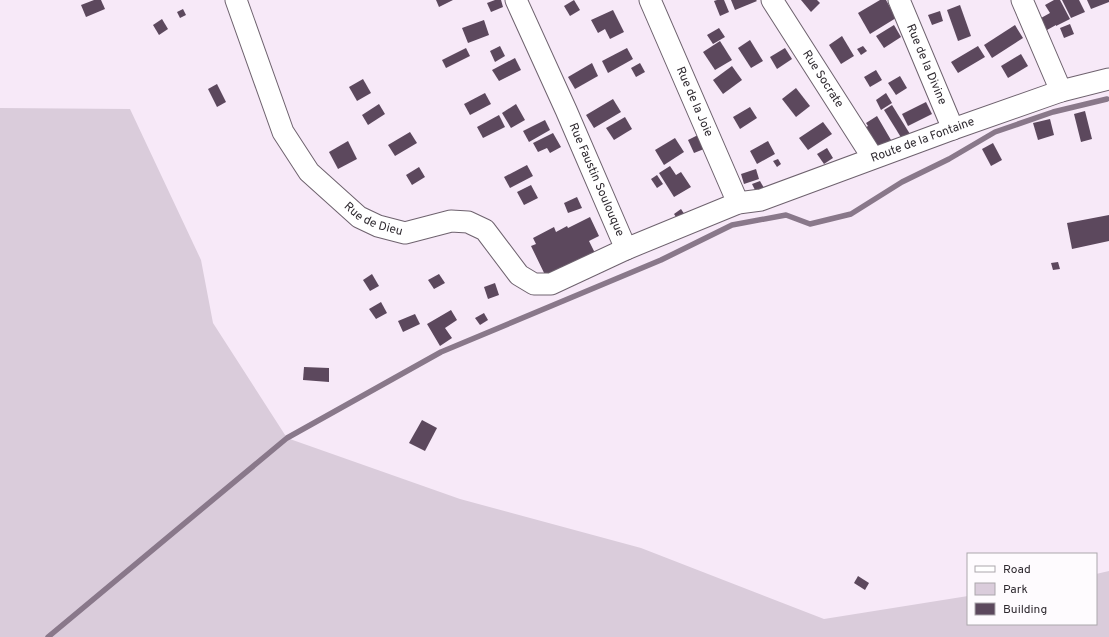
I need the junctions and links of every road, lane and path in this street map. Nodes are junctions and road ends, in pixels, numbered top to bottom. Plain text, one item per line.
1 (236, 0) edge
2 (516, 0) edge
3 (650, 0) edge
4 (772, 0) edge
5 (899, 0) edge
6 (1022, 0) edge
7 (1109, 79) edge
8 (1061, 91) junction
9 (953, 129) junction
10 (874, 158) junction
11 (738, 203) junction
12 (626, 249) junction

1 - 12 street, Rue de Dieu
2 - 12 street, Rue Faustin Soulouque
3 - 11 street, Rue de la Joie
4 - 10 street, Rue Socrate
5 - 9 street, Rue de la Divine
6 - 8 street
7 - 8 street, Route de la Fontaine
8 - 9 street, Route de la Fontaine
9 - 10 street, Route de la Fontaine
10 - 11 street, Route de la Fontaine
11 - 12 street, Rue Faustin Soulouque

